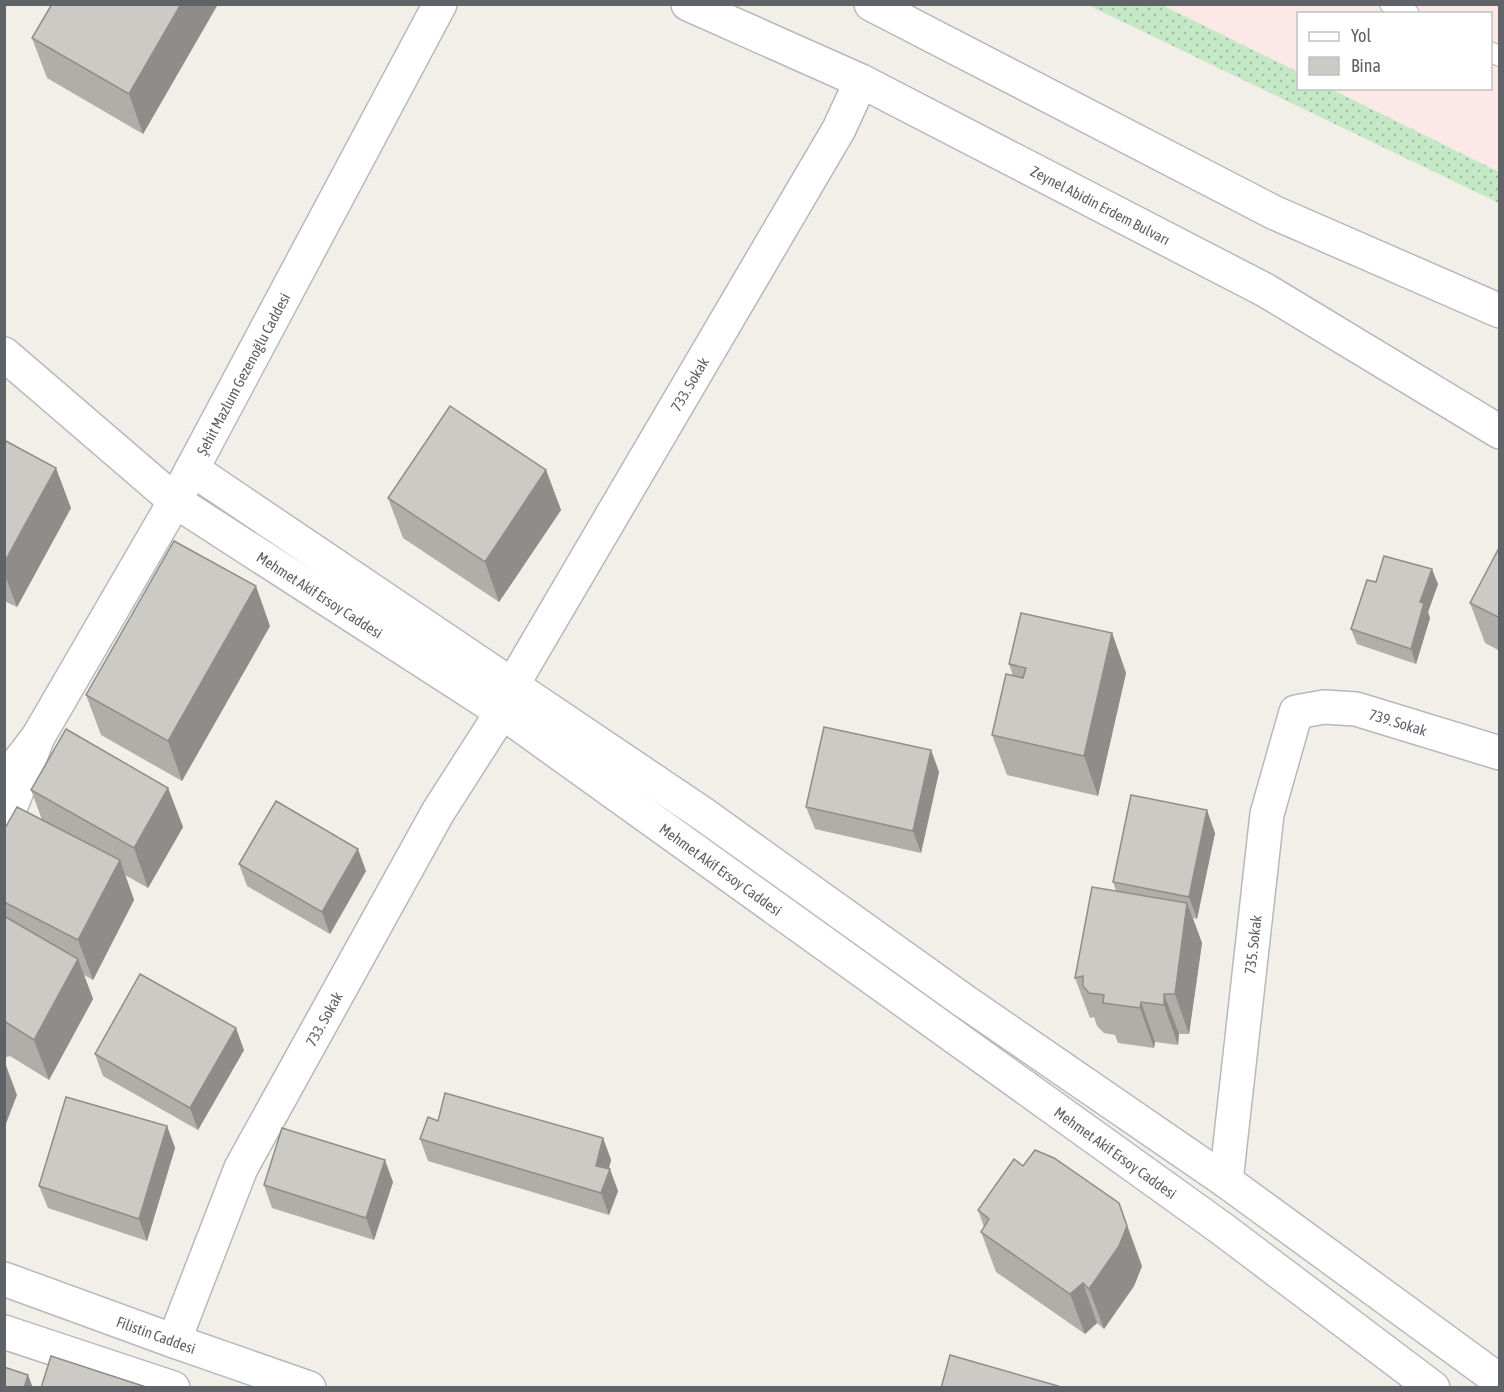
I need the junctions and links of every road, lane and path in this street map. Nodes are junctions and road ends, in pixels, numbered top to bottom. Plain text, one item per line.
1 (440, 4) edge
2 (688, 4) edge
3 (872, 4) edge
4 (1390, 4) edge
5 (1405, 12) edge
6 (861, 81) junction
7 (1500, 311) edge
8 (4, 354) edge
9 (1500, 432) edge
10 (192, 469) junction
11 (175, 501) junction
12 (507, 698) junction
13 (1296, 712) joint
14 (38, 737) junction
15 (1500, 753) edge
16 (4, 781) edge
17 (4, 824) edge
18 (1226, 1181) junction
19 (4, 1279) edge
20 (4, 1332) edge
21 (174, 1341) junction
22 (1500, 1381) edge
23 (173, 1388) edge
24 (309, 1388) edge
25 (1433, 1388) edge

1 - 10 street, Şehit Mazlum Gezenoğlu Caddesi
2 - 6 street, Zeynel Abidin Erdem Bulvarı
3 - 7 street
4 - 5 lane
6 - 9 street, Zeynel Abidin Erdem Bulvarı
6 - 12 street, 733. Sokak
8 - 11 street, Mehmet Akif Ersoy Caddesi
10 - 11 street, Şehit Mazlum Gezenoğlu Caddesi
10 - 12 street
11 - 12 street, Mehmet Akif Ersoy Caddesi
11 - 14 street, Şehit Mazlum Gezenoğlu Caddesi
12 - 18 street
12 - 21 street, 733. Sokak
12 - 25 street, Mehmet Akif Ersoy Caddesi
13 - 15 street, 739. Sokak
13 - 18 street, 735. Sokak
14 - 16 street, Şehit Mazlum Gezenoğlu Caddesi
14 - 17 street, Şehit Mazlum Gezenoğlu Caddesi
18 - 22 street
19 - 21 street, Filistin Caddesi
20 - 23 street
21 - 24 street, Filistin Caddesi

